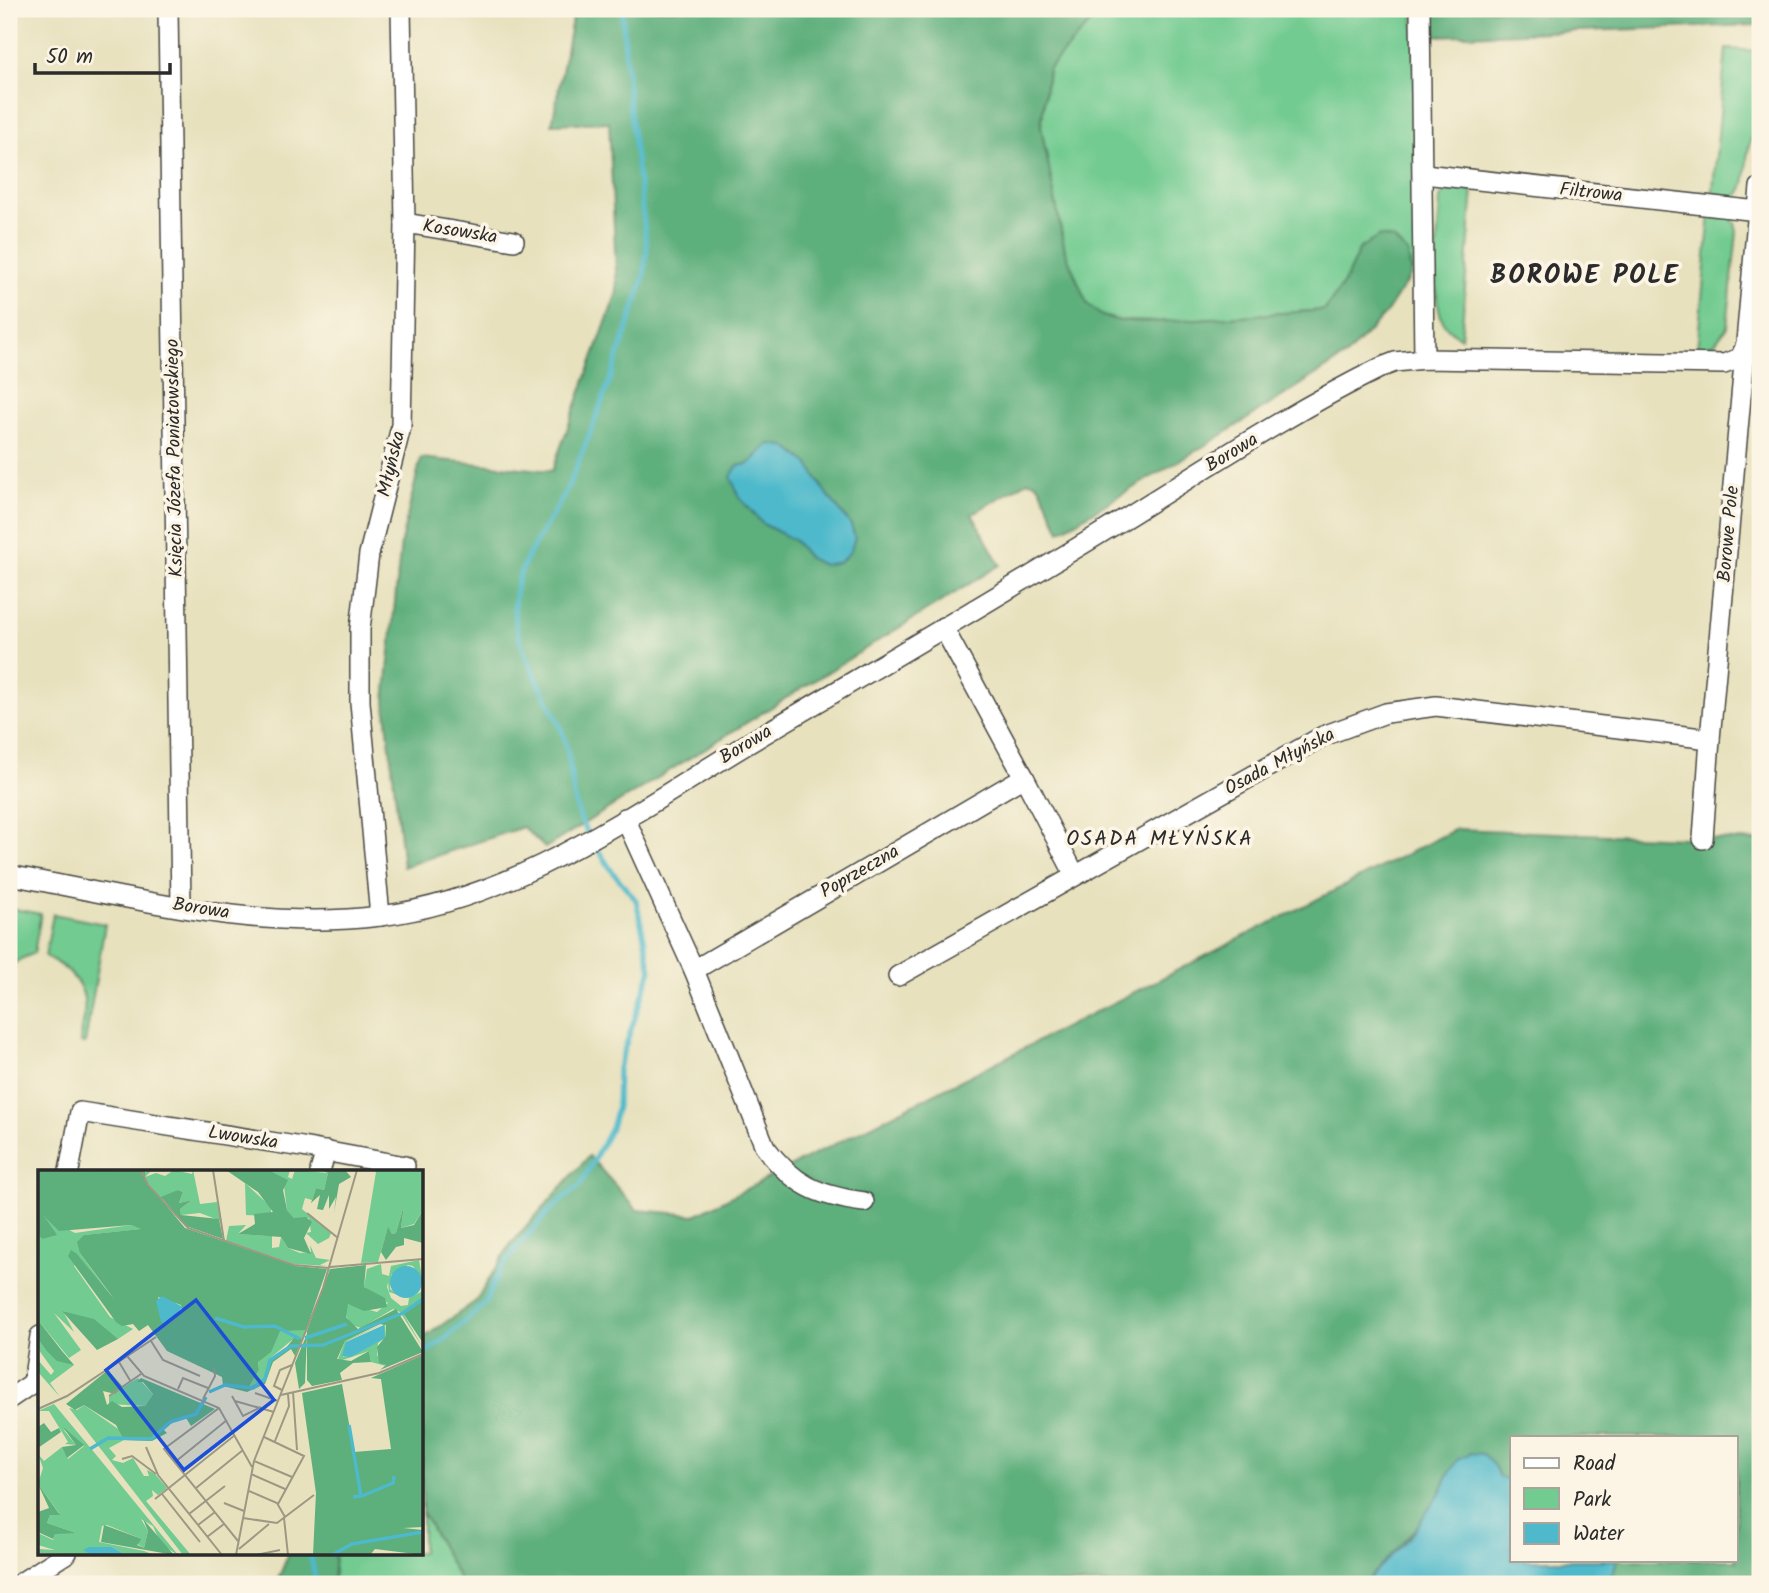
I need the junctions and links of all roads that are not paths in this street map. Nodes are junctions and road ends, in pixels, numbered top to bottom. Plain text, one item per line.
1 (168, 9) edge
2 (401, 9) edge
3 (1420, 9) edge
4 (1424, 174) junction
5 (1760, 187) edge
6 (1758, 211) junction
7 (405, 223) junction
8 (514, 241) dead end
9 (1747, 343) junction
10 (1424, 359) junction
11 (943, 627) junction
12 (1710, 740) junction
13 (1024, 777) junction
14 (625, 818) junction
15 (1703, 839) dead end
16 (9, 875) edge
17 (1075, 875) junction
18 (181, 907) junction
19 (380, 916) junction
20 (694, 970) junction
21 (898, 976) dead end
22 (326, 1151) junction
23 (405, 1166) dead end
24 (69, 1170) edge
25 (320, 1170) edge
26 (864, 1202) dead end
27 (37, 1380) edge
28 (9, 1399) edge
29 (65, 1554) edge
30 (19, 1584) edge

1 - 18 street, Księcia Józefa Poniatowskiego
2 - 7 street, Młyńska
3 - 4 street
4 - 6 street, Filtrowa
4 - 10 street
5 - 6 street, Borowe Pole
6 - 9 street, Borowe Pole
7 - 8 street, Kosowska
7 - 19 street, Młyńska
9 - 10 street, Borowa
9 - 12 street, Borowe Pole
10 - 11 street, Borowa
11 - 13 street
11 - 14 street, Borowa
12 - 15 street, Borowe Pole
12 - 17 street, Osada Młyńska
13 - 17 street
13 - 20 street, Poprzeczna
14 - 19 street, Borowa
14 - 20 street
16 - 18 street, Borowa
17 - 21 street, Osada Młyńska
18 - 19 street, Borowa
20 - 26 street
22 - 23 street, Lwowska
22 - 24 street, Lwowska
22 - 25 street
27 - 28 street
29 - 30 street

